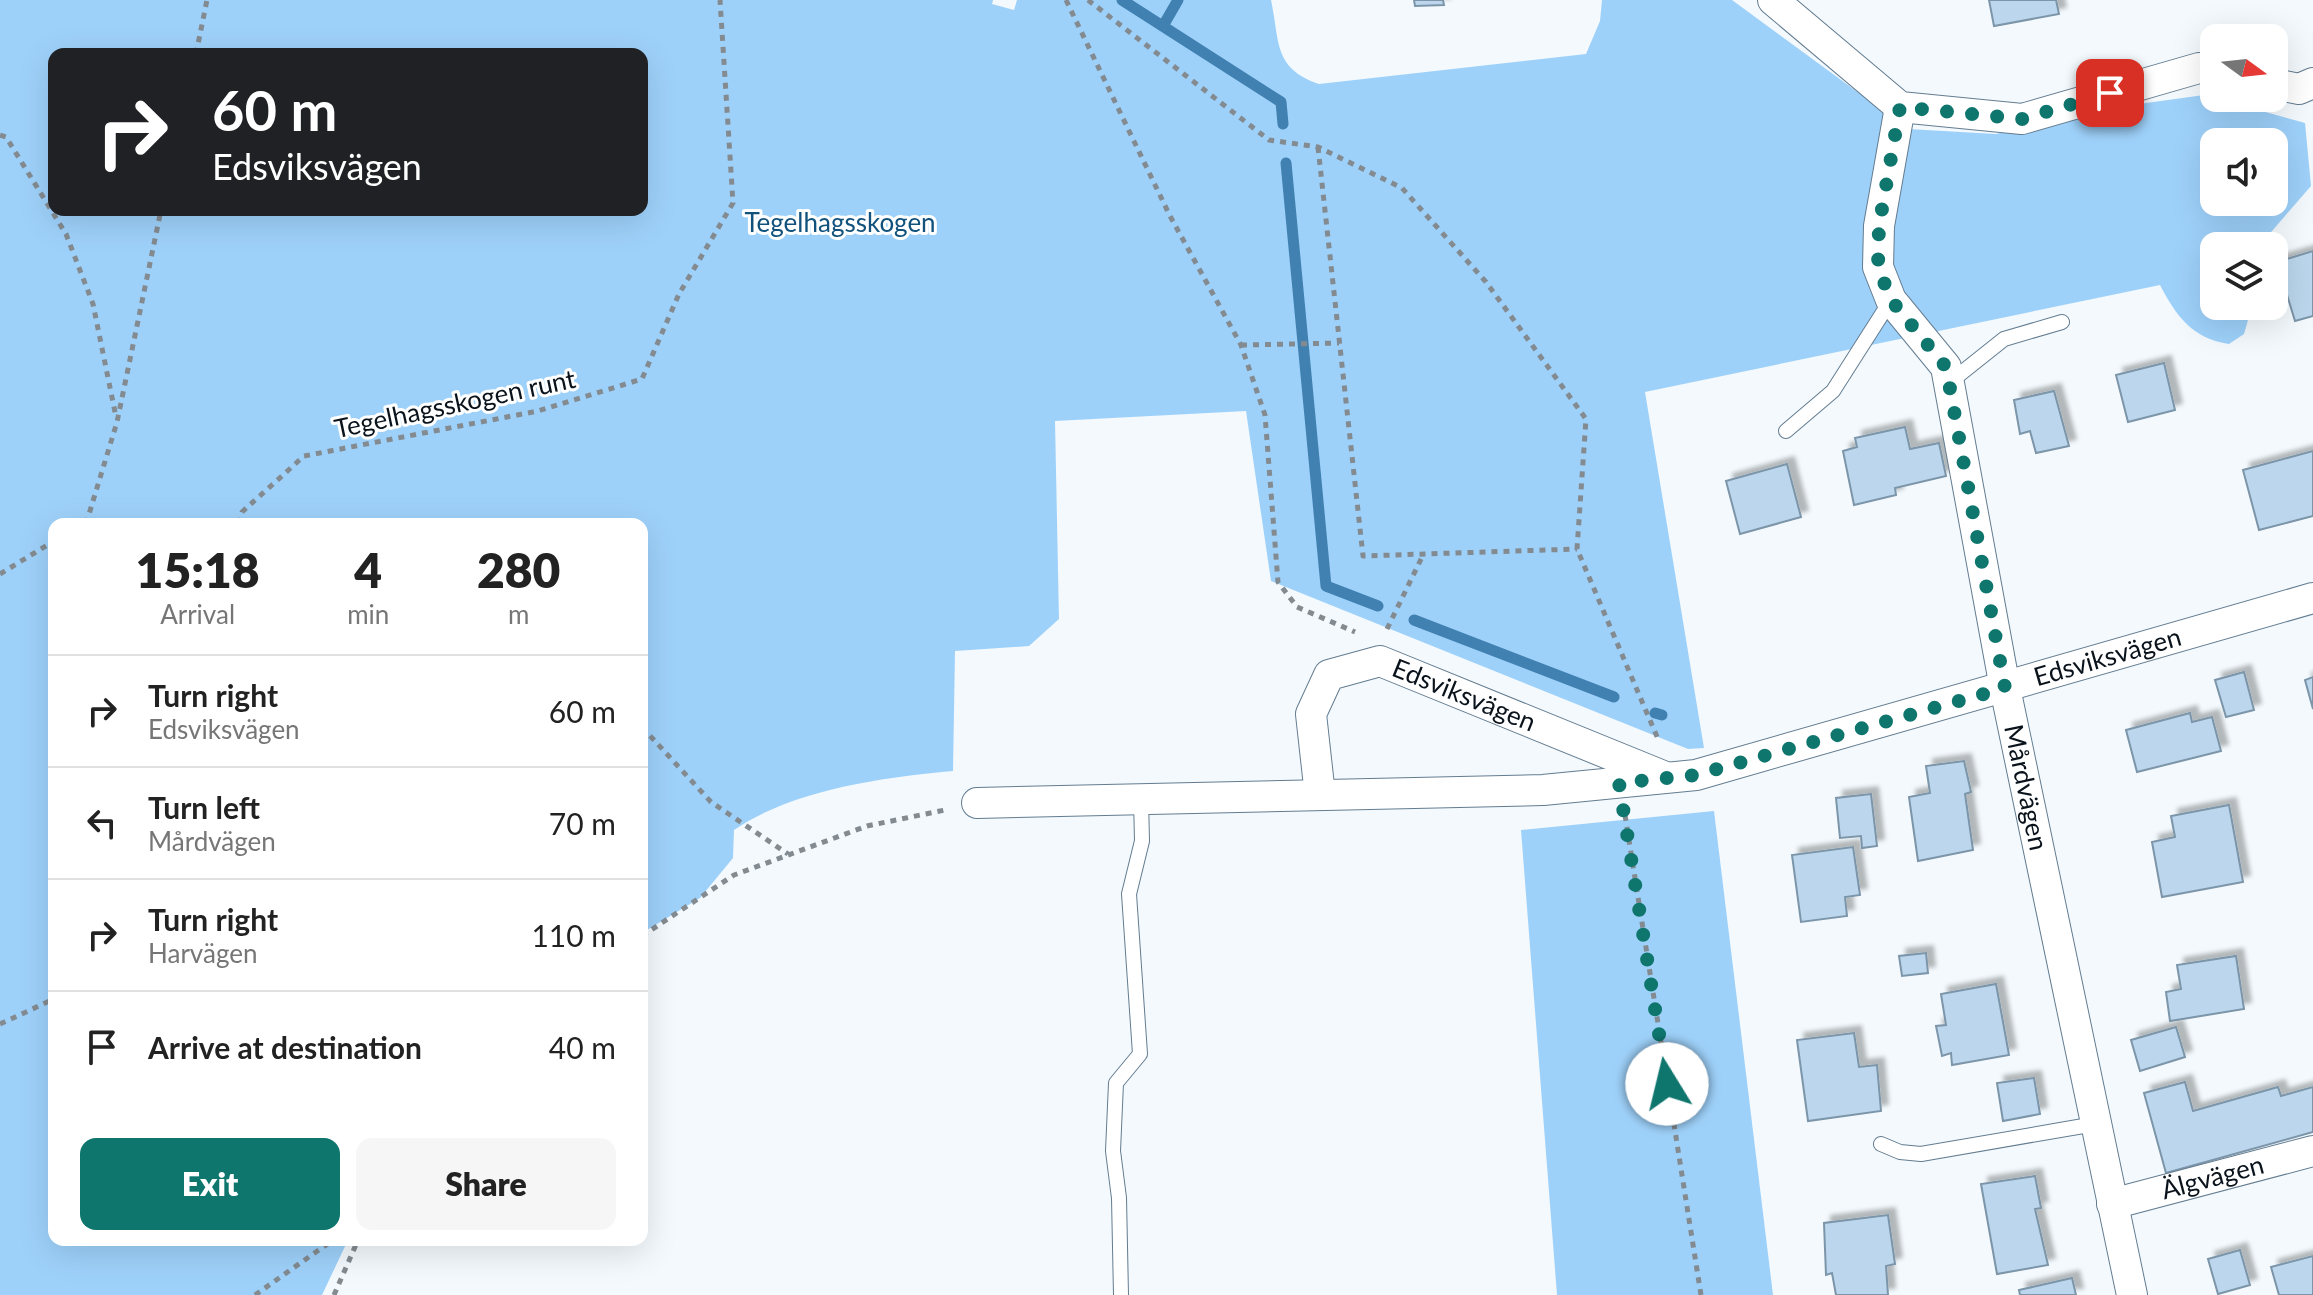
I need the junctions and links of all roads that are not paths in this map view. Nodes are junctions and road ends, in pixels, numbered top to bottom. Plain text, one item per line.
1 (1773, 0) edge
2 (2200, 68) edge
3 (2313, 83) edge
4 (2288, 87) edge
5 (1900, 107) junction
6 (1891, 300) junction
7 (2062, 322) dead end
8 (1950, 382) junction
9 (1786, 431) dead end
10 (2313, 598) edge
11 (2005, 688) junction
12 (1677, 772) junction
13 (1320, 795) junction
14 (1141, 799) junction
15 (977, 803) road end
16 (2095, 1124) junction
17 (1881, 1144) dead end
18 (2313, 1151) edge
19 (2112, 1204) junction
20 (1121, 1295) edge
21 (2132, 1295) edge

1 - 5 street
2 - 5 street
3 - 4 street
5 - 6 street, Mårdvägen
6 - 8 street, Mårdvägen
6 - 9 lane
7 - 8 lane
8 - 11 street, Mårdvägen
10 - 11 street, Edsviksvägen
11 - 12 street, Edsviksvägen
11 - 16 street, Mårdvägen
12 - 13 street, Edsviksvägen
12 - 13 street, Edsviksvägen
13 - 14 street, Edsviksvägen
14 - 15 street, Edsviksvägen
14 - 20 lane
16 - 17 lane
16 - 19 street, Mårdvägen
18 - 19 street, Älgvägen
19 - 21 street, Mårdvägen

